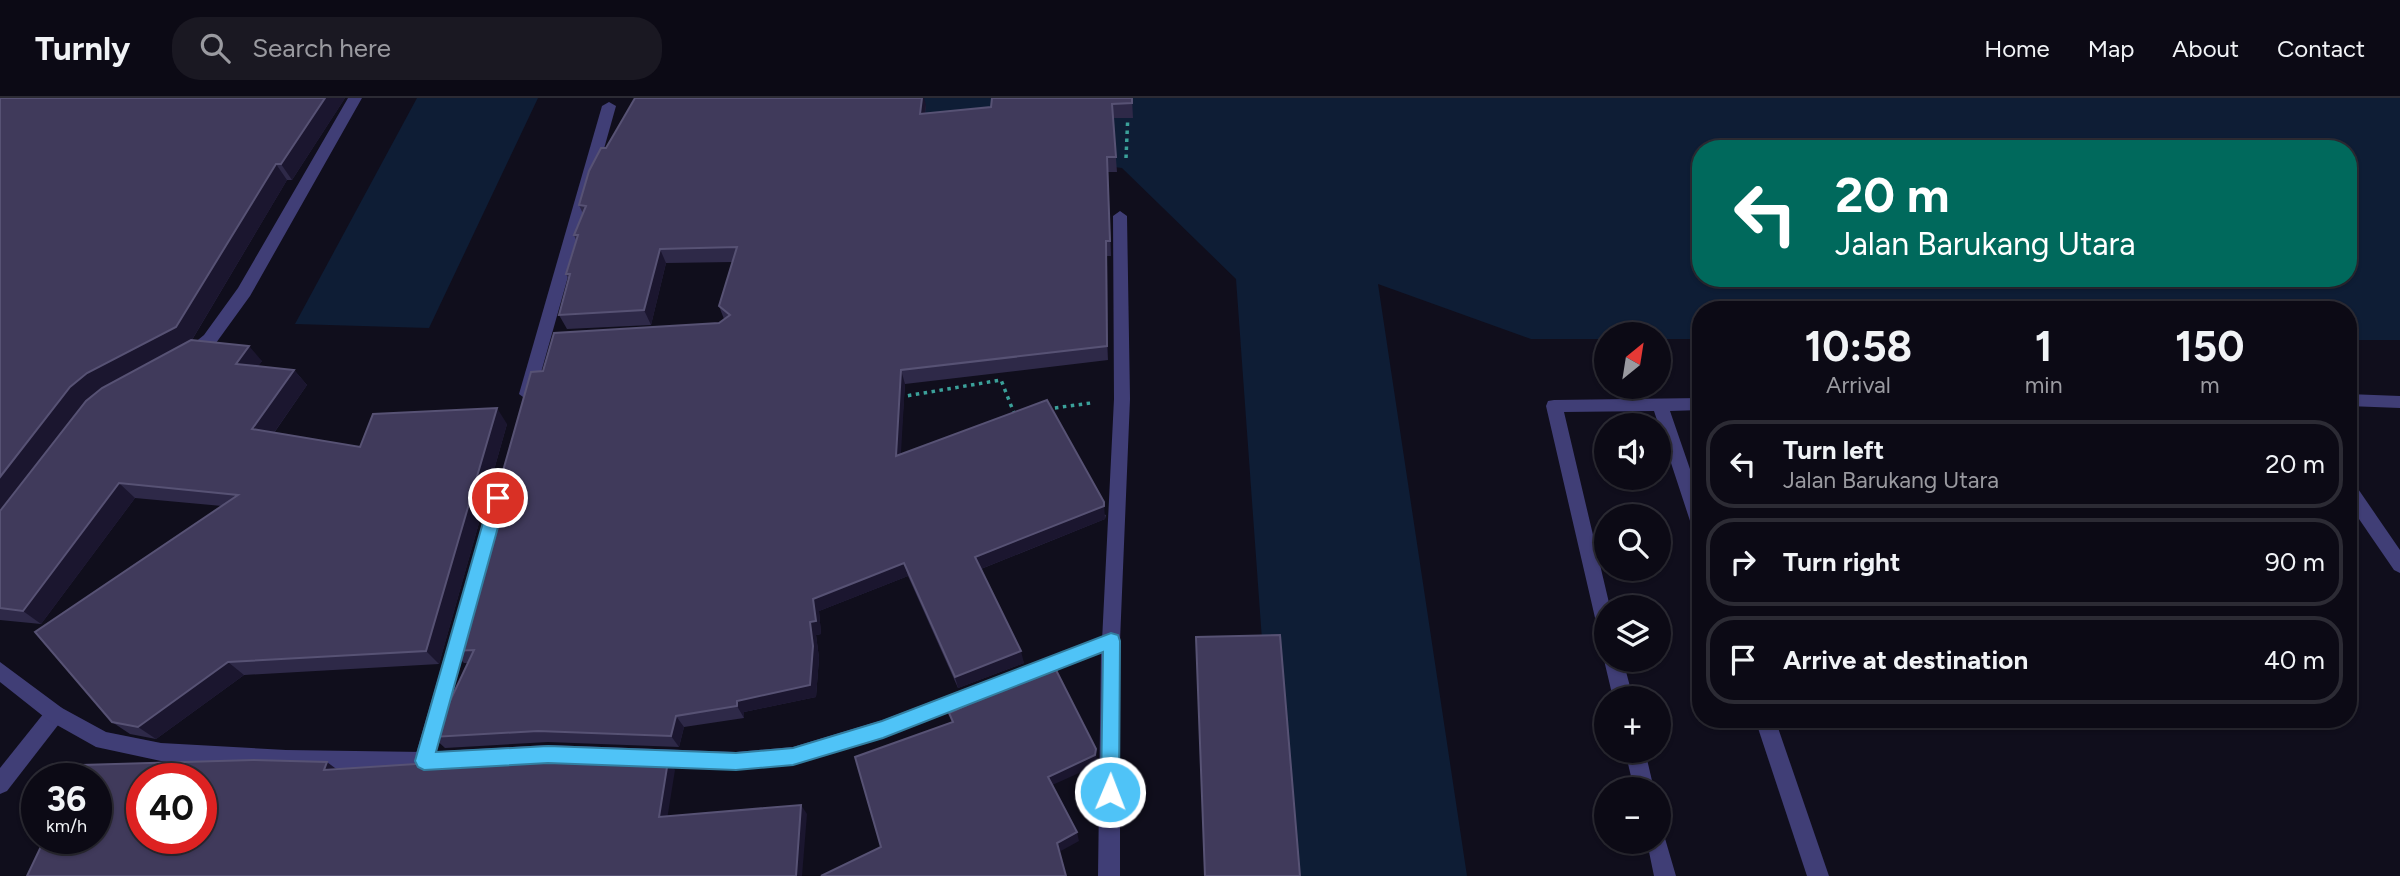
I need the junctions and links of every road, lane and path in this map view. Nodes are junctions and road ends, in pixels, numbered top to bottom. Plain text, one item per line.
1 (355, 98) edge
2 (609, 106) dead end
3 (1128, 110) edge
4 (1126, 158) dead end
5 (1120, 216) dead end
6 (174, 361) edge
7 (897, 398) edge
8 (1122, 399) junction
9 (2357, 400) edge
10 (2400, 402) edge
11 (1692, 404) edge
12 (524, 405) edge
13 (1660, 405) junction
14 (1041, 410) edge
15 (1028, 411) edge
16 (1692, 500) edge
17 (2357, 501) edge
18 (2400, 565) edge
19 (1598, 595) edge
20 (465, 616) edge
21 (1111, 641) junction
22 (0, 671) edge
23 (55, 714) junction
24 (1768, 728) edge
25 (424, 761) junction
26 (0, 784) edge
27 (1660, 854) edge
28 (1109, 876) edge
29 (1665, 876) edge
30 (1818, 876) edge

1 - 6 street
2 - 12 street
3 - 4 path
5 - 8 street
7 - 15 path
8 - 14 path
8 - 21 street
9 - 10 street
11 - 13 street
13 - 16 street
13 - 19 street
17 - 18 street
20 - 25 street
21 - 25 street
21 - 28 street
22 - 23 street
23 - 25 street
23 - 26 street
24 - 30 street
27 - 29 street

